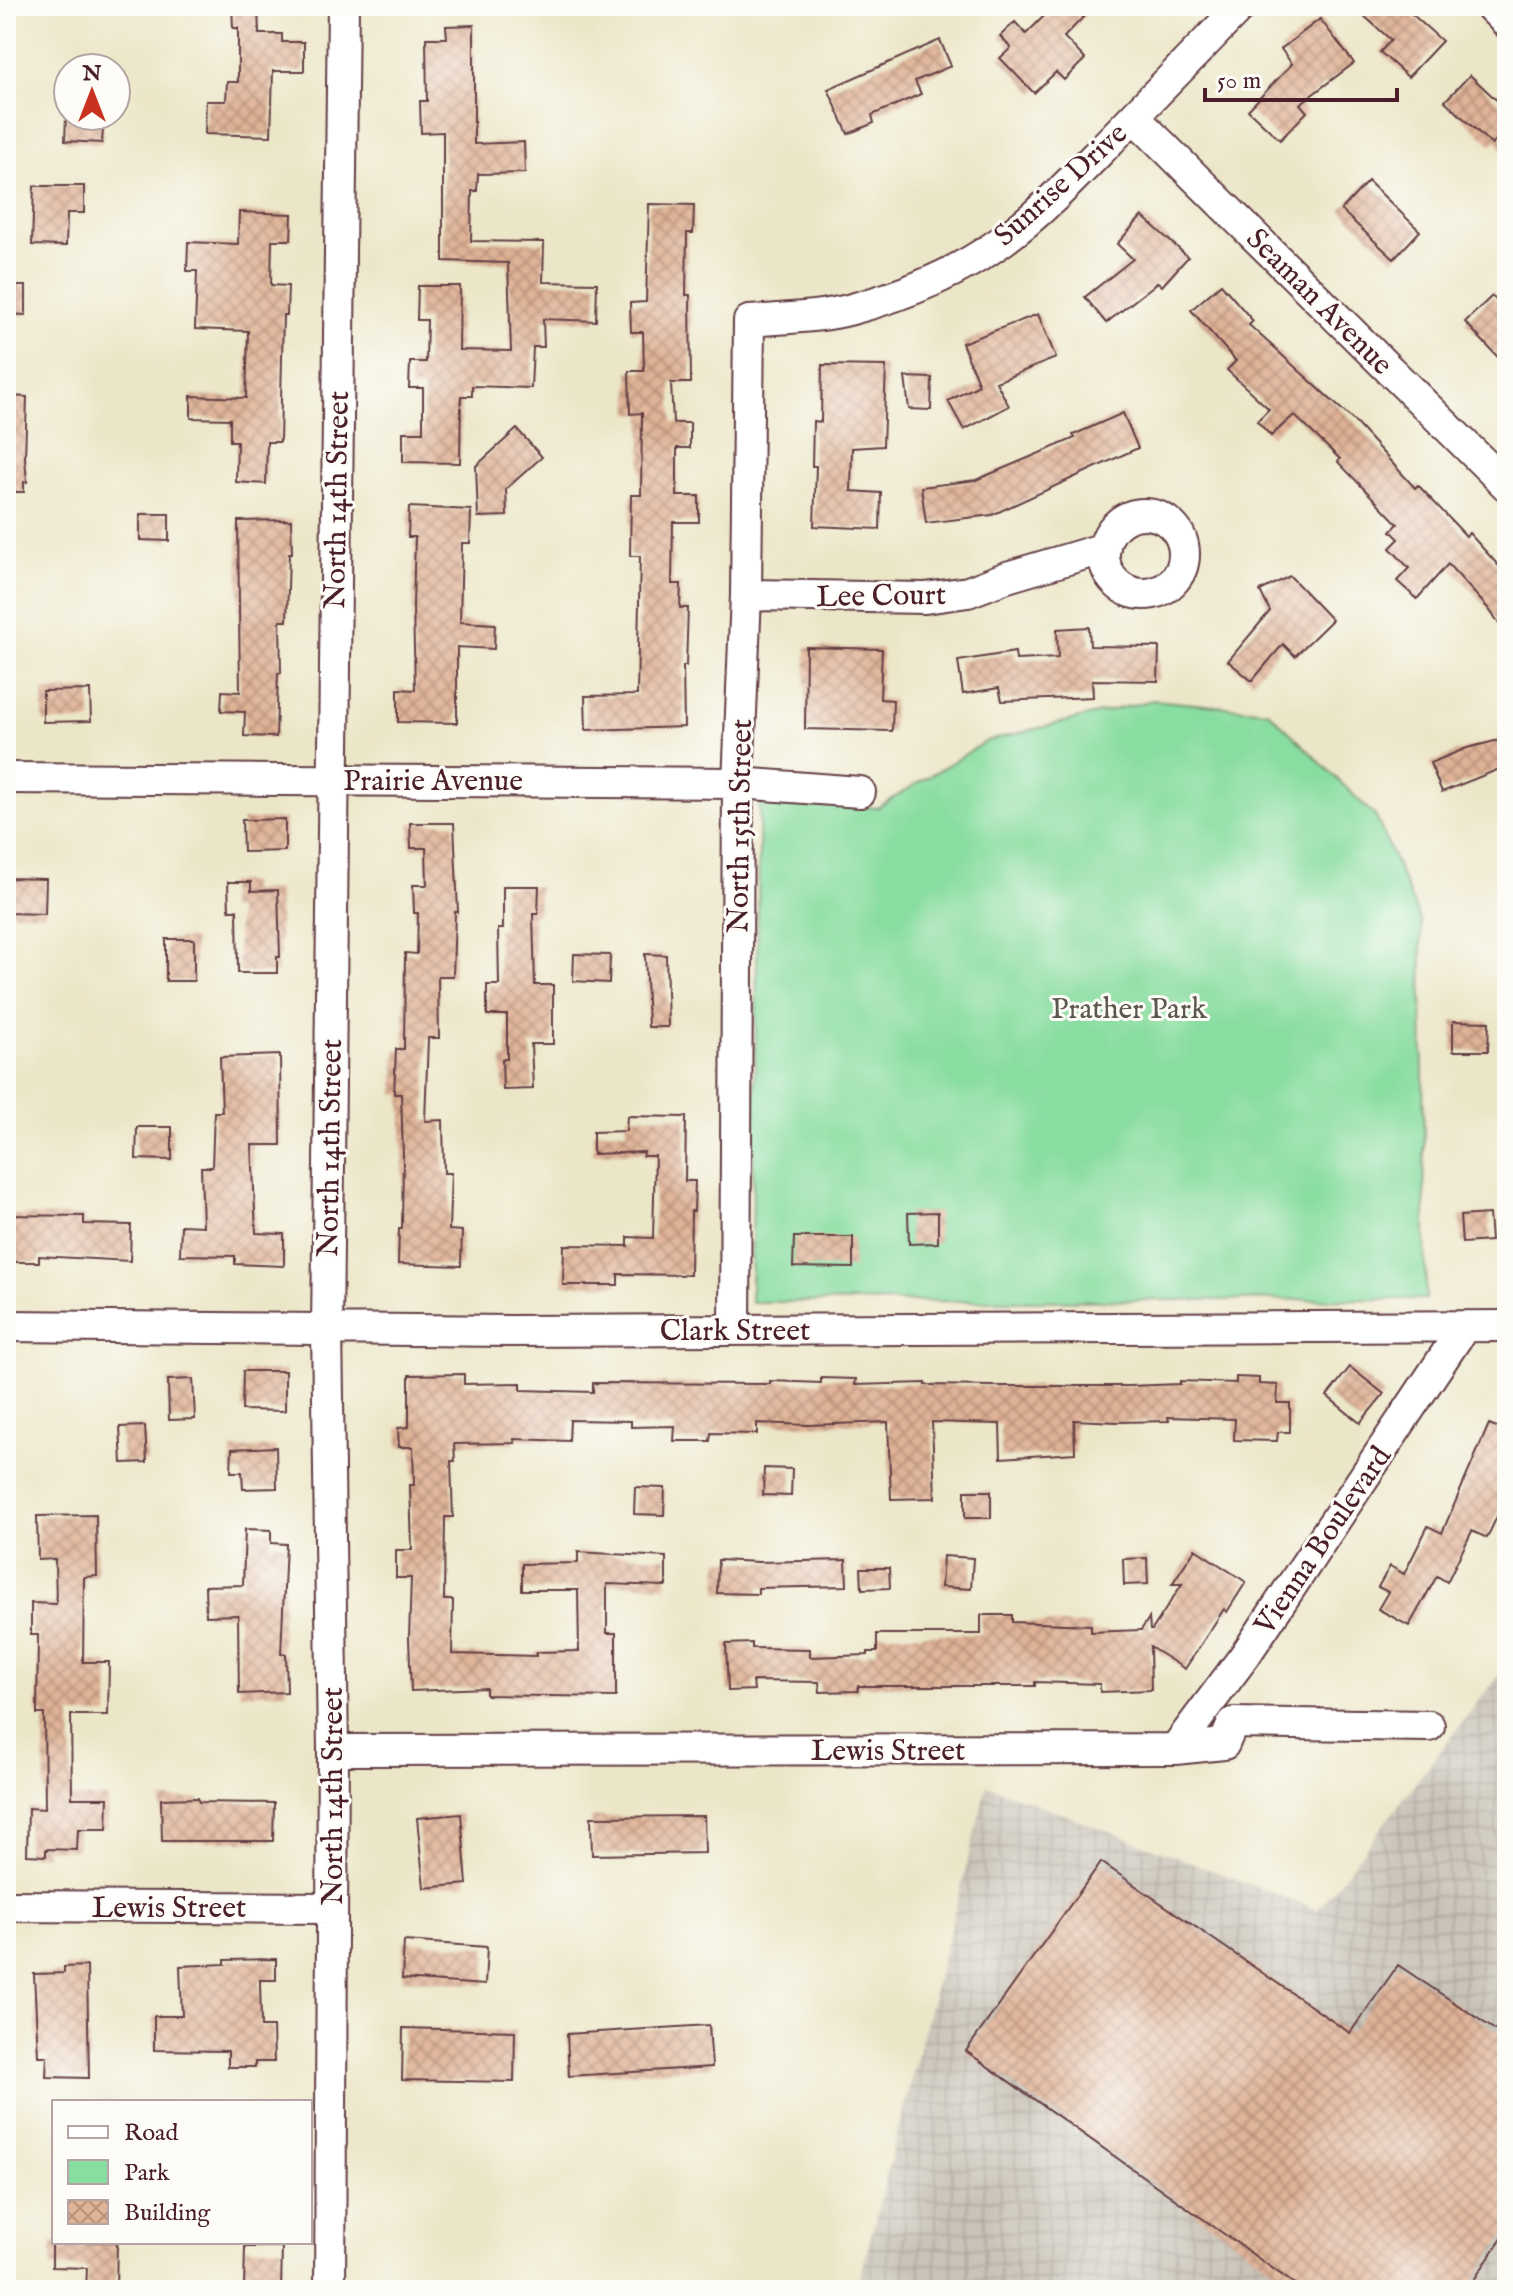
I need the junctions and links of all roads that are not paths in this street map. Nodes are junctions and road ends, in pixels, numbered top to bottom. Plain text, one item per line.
1 (343, 6) edge
2 (1241, 6) edge
3 (1490, 6) edge
4 (1507, 23) edge
5 (1134, 117) junction
6 (749, 321) joint
7 (1507, 486) edge
8 (1105, 548) dead end
9 (746, 595) junction
10 (6, 778) edge
11 (333, 780) junction
12 (738, 783) junction
13 (860, 792) dead end
14 (6, 1326) edge
15 (1507, 1326) edge
16 (1464, 1327) junction
17 (327, 1328) junction
18 (735, 1330) junction
19 (1429, 1726) dead end
20 (1175, 1749) junction
21 (333, 1750) junction
22 (6, 1906) edge
23 (331, 1908) junction
24 (330, 2290) edge

1 - 11 street, North 14th Street
2 - 5 street, Sunrise Drive
3 - 4 street
5 - 6 street, Sunrise Drive
5 - 7 street, Seaman Avenue
6 - 9 street, North 15th Street
8 - 9 street, Lee Court
9 - 12 street, North 15th Street
10 - 11 street, Prairie Avenue
11 - 12 street, Prairie Avenue
11 - 17 street, North 14th Street
12 - 13 street, Prairie Avenue
12 - 18 street, North 15th Street
14 - 17 street, Clark Street
15 - 16 street
16 - 18 street, Clark Street
16 - 20 street, Vienna Boulevard
17 - 18 street, Clark Street
17 - 21 street, North 14th Street
19 - 20 street, Lewis Street
20 - 21 street, Lewis Street
21 - 23 street, North 14th Street
22 - 23 street, Lewis Street
23 - 24 street, North 14th Street

